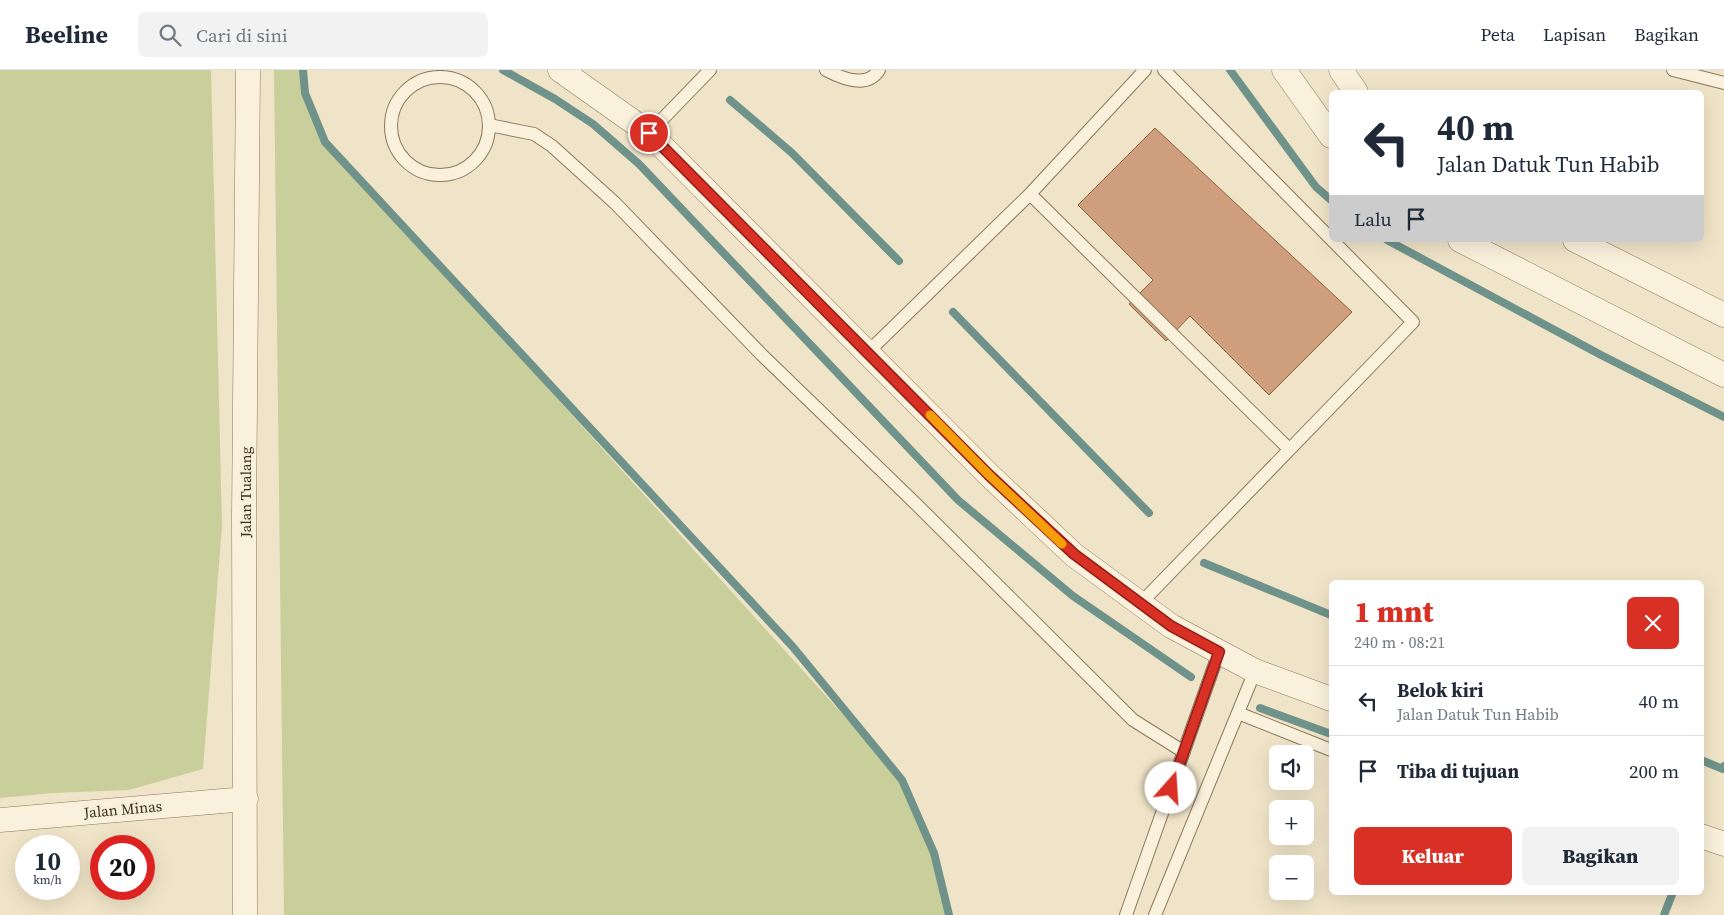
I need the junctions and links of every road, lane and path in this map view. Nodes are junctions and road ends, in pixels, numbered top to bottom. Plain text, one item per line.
1 (248, 70) edge
2 (560, 70) edge
3 (710, 70) edge
4 (826, 70) edge
5 (879, 70) edge
6 (1145, 70) edge
7 (1164, 70) edge
8 (1284, 70) edge
9 (1342, 70) edge
10 (1673, 70) edge
11 (1724, 83) edge
12 (1355, 90) edge
13 (489, 125) junction
14 (649, 133) junction
15 (1329, 133) edge
16 (1030, 194) junction
17 (1329, 236) edge
18 (1335, 242) edge
19 (1464, 242) edge
20 (1579, 242) edge
21 (1724, 315) edge
22 (868, 352) junction
23 (1724, 375) edge
24 (1289, 449) junction
25 (1140, 604) junction
26 (1219, 652) junction
27 (1255, 670) junction
28 (1329, 698) edge
29 (1238, 713) junction
30 (1329, 749) edge
31 (1184, 752) junction
32 (246, 799) junction
33 (0, 820) edge
34 (1704, 837) edge
35 (1724, 844) edge
36 (245, 915) edge
37 (1126, 915) edge
38 (1155, 915) edge

1 - 32 street, Jalan Tualang
2 - 14 street
3 - 14 lane
4 - 5 lane
6 - 16 lane
7 - 17 lane
8 - 15 street
9 - 12 street
10 - 11 lane
13 - 13 lane
13 - 31 lane
14 - 22 street
16 - 22 lane
16 - 24 lane
18 - 24 lane
19 - 23 street
20 - 21 street
22 - 25 street
24 - 25 lane
25 - 26 street
26 - 27 street
26 - 31 lane
27 - 28 street
27 - 29 lane
29 - 30 lane
29 - 38 lane
31 - 37 lane
32 - 33 street, Jalan Minas
32 - 36 street, Jalan Tualang
34 - 35 street

